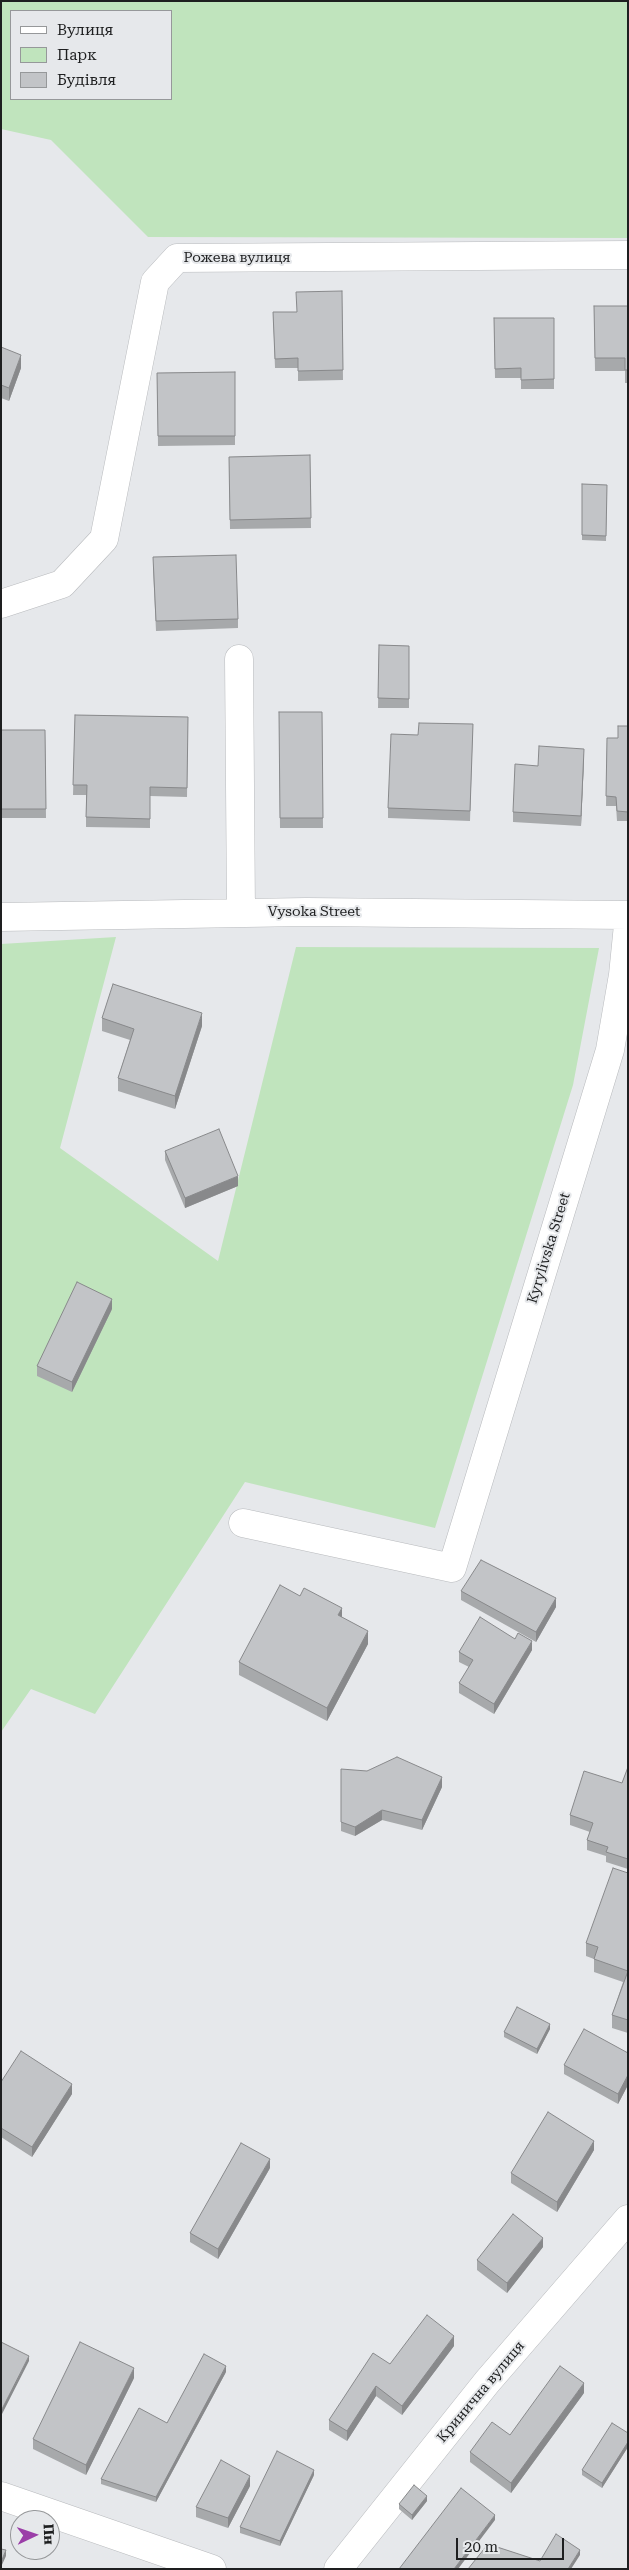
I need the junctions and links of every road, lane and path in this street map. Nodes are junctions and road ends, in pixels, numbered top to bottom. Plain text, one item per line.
1 (628, 255) edge
2 (1, 604) edge
3 (240, 660) dead end
4 (241, 913) junction
5 (628, 915) edge
6 (1, 917) edge
7 (628, 925) edge
8 (243, 1523) dead end
9 (628, 2219) edge
10 (1, 2496) edge
11 (212, 2569) edge
12 (338, 2569) edge

1 - 2 street, Рожева вулиця
3 - 4 street
4 - 5 street, Vysoka Street
4 - 6 street, Vysoka Street
7 - 8 street, Kyrylivska Street
9 - 12 street, Кринична вулиця
10 - 11 street

